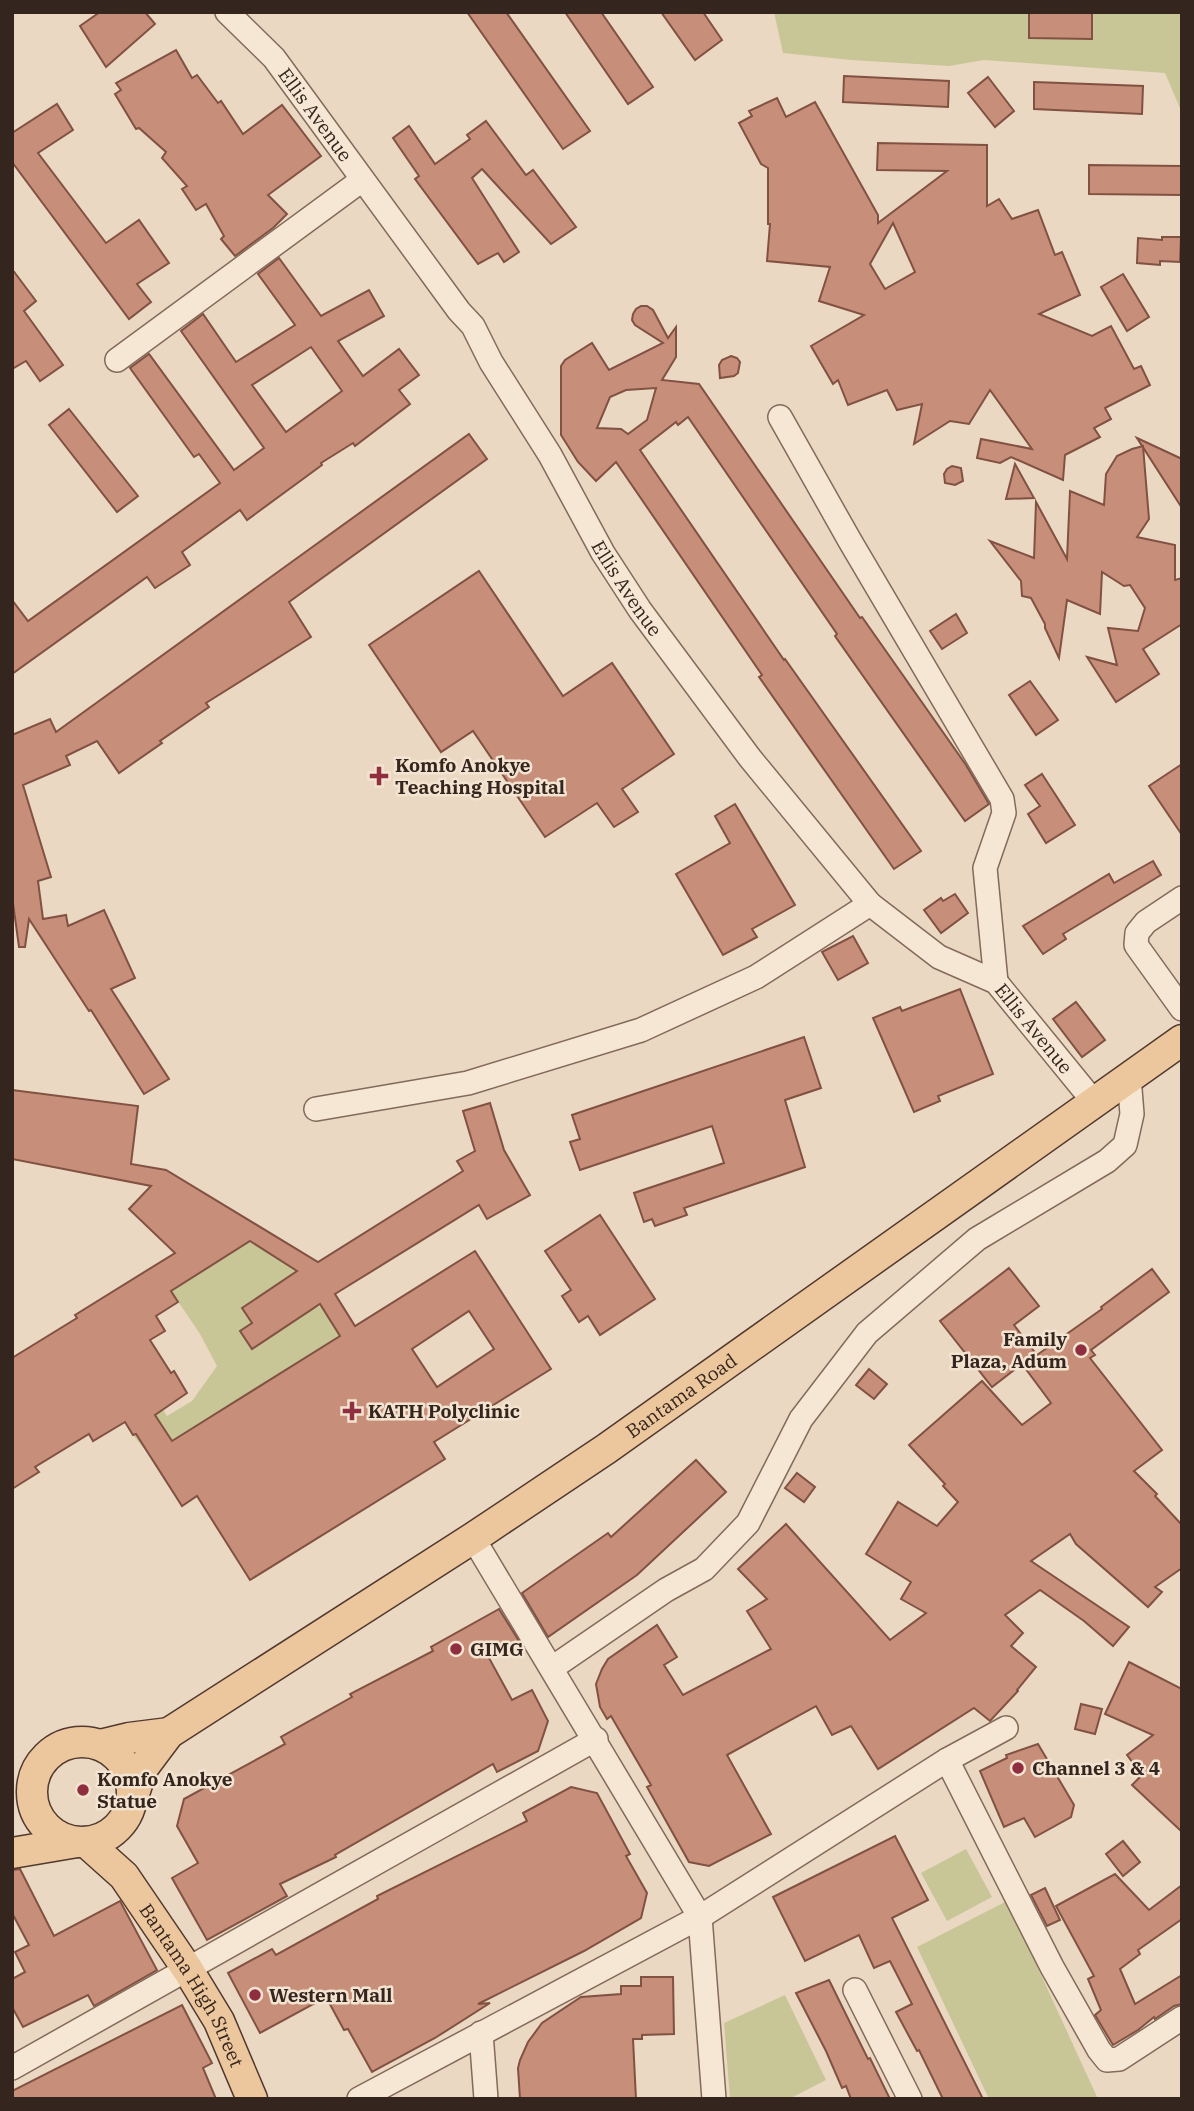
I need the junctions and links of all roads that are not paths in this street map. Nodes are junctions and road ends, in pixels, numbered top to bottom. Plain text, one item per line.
1 (227, 12) edge
2 (362, 180) junction
3 (117, 360) dead end
4 (780, 417) dead end
5 (1182, 898) edge
6 (870, 904) junction
7 (996, 982) junction
8 (1182, 1009) edge
9 (1182, 1040) edge
10 (1129, 1077) junction
11 (1094, 1102) junction
12 (316, 1109) dead end
13 (473, 1538) junction
14 (552, 1668) junction
15 (1006, 1728) dead end
16 (169, 1733) junction
17 (596, 1739) junction
18 (100, 1745) junction
19 (947, 1760) junction
20 (22, 1800) edge
21 (129, 1808) junction
22 (81, 1842) junction
23 (12, 1853) edge
24 (124, 1875) junction
25 (700, 1917) junction
26 (188, 1970) junction
27 (855, 1990) dead end
28 (1182, 2018) edge
29 (481, 2033) junction
30 (12, 2068) edge
31 (252, 2099) edge
32 (359, 2099) edge
33 (486, 2099) edge
34 (714, 2099) edge
35 (910, 2099) edge

1 - 2 street, Ellis Avenue
2 - 3 street
2 - 6 street, Ellis Avenue
4 - 7 street
5 - 8 street
6 - 7 street, Ellis Avenue
6 - 12 street
7 - 11 street, Ellis Avenue
9 - 10 main road, Bantama Road
10 - 11 main road, Bantama Road
10 - 14 street
11 - 13 main road, Bantama Road
13 - 14 street
13 - 16 main road, Bantama Road
14 - 17 street
15 - 19 street
16 - 18 main road
16 - 21 main road
17 - 25 street
17 - 26 street
18 - 20 main road
18 - 21 main road
19 - 25 street
19 - 28 street
20 - 22 main road
21 - 22 main road
21 - 24 main road
22 - 23 main road
22 - 24 main road, Bantama High Street
24 - 26 main road, Bantama High Street
25 - 29 street
25 - 34 street
26 - 30 street
26 - 31 main road, Bantama High Street
27 - 35 street
29 - 32 street
29 - 33 street

